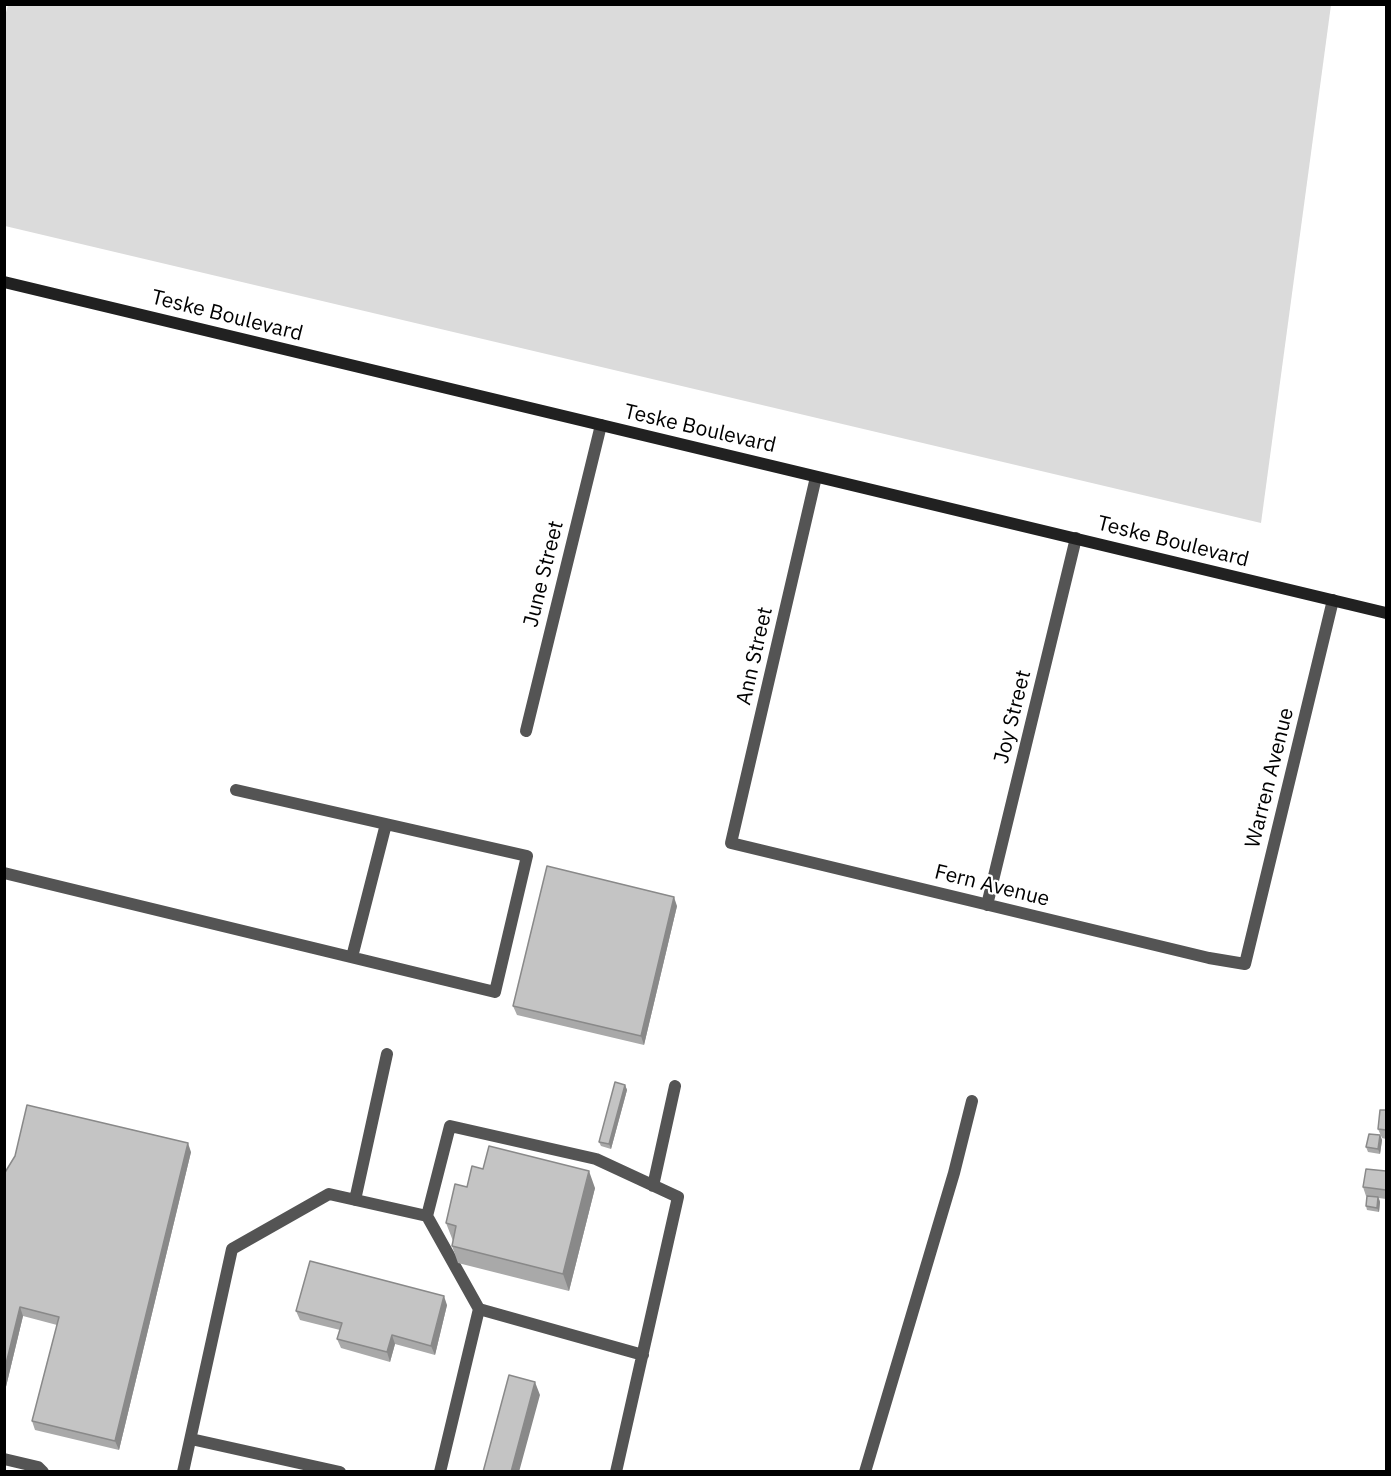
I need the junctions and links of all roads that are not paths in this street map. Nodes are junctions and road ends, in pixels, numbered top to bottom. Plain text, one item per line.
1 (4, 282) edge
2 (600, 425) junction
3 (816, 477) junction
4 (1076, 538) junction
5 (1333, 600) junction
6 (1386, 613) edge
7 (526, 731) dead end
8 (236, 790) dead end
9 (386, 824) junction
10 (731, 843) joint
11 (4, 873) edge
12 (987, 905) junction
13 (352, 957) junction
14 (1245, 964) joint
15 (387, 1054) dead end
16 (675, 1086) dead end
17 (972, 1101) dead end
18 (653, 1186) junction
19 (355, 1200) junction
20 (427, 1216) junction
21 (478, 1309) junction
22 (643, 1355) junction
23 (190, 1439) junction
24 (4, 1459) edge
25 (44, 1472) edge
26 (183, 1472) edge
27 (340, 1472) edge
28 (440, 1472) edge
29 (616, 1472) edge
30 (865, 1472) edge

1 - 2 street, Teske Boulevard
2 - 3 street, Teske Boulevard
2 - 7 street, June Street
3 - 4 street, Teske Boulevard
3 - 10 street, Ann Street
4 - 5 street, Teske Boulevard
4 - 12 street, Joy Street
5 - 6 street, Teske Boulevard
5 - 14 street, Warren Avenue
8 - 9 street
9 - 13 street
9 - 13 street
10 - 12 street, Fern Avenue
11 - 13 street
12 - 14 street, Fern Avenue
15 - 19 street
16 - 18 street
17 - 30 street
18 - 20 street
18 - 22 street
19 - 20 street
19 - 23 street
20 - 21 street
21 - 22 street
21 - 28 street
22 - 29 street
23 - 26 street
23 - 27 street
24 - 25 street

